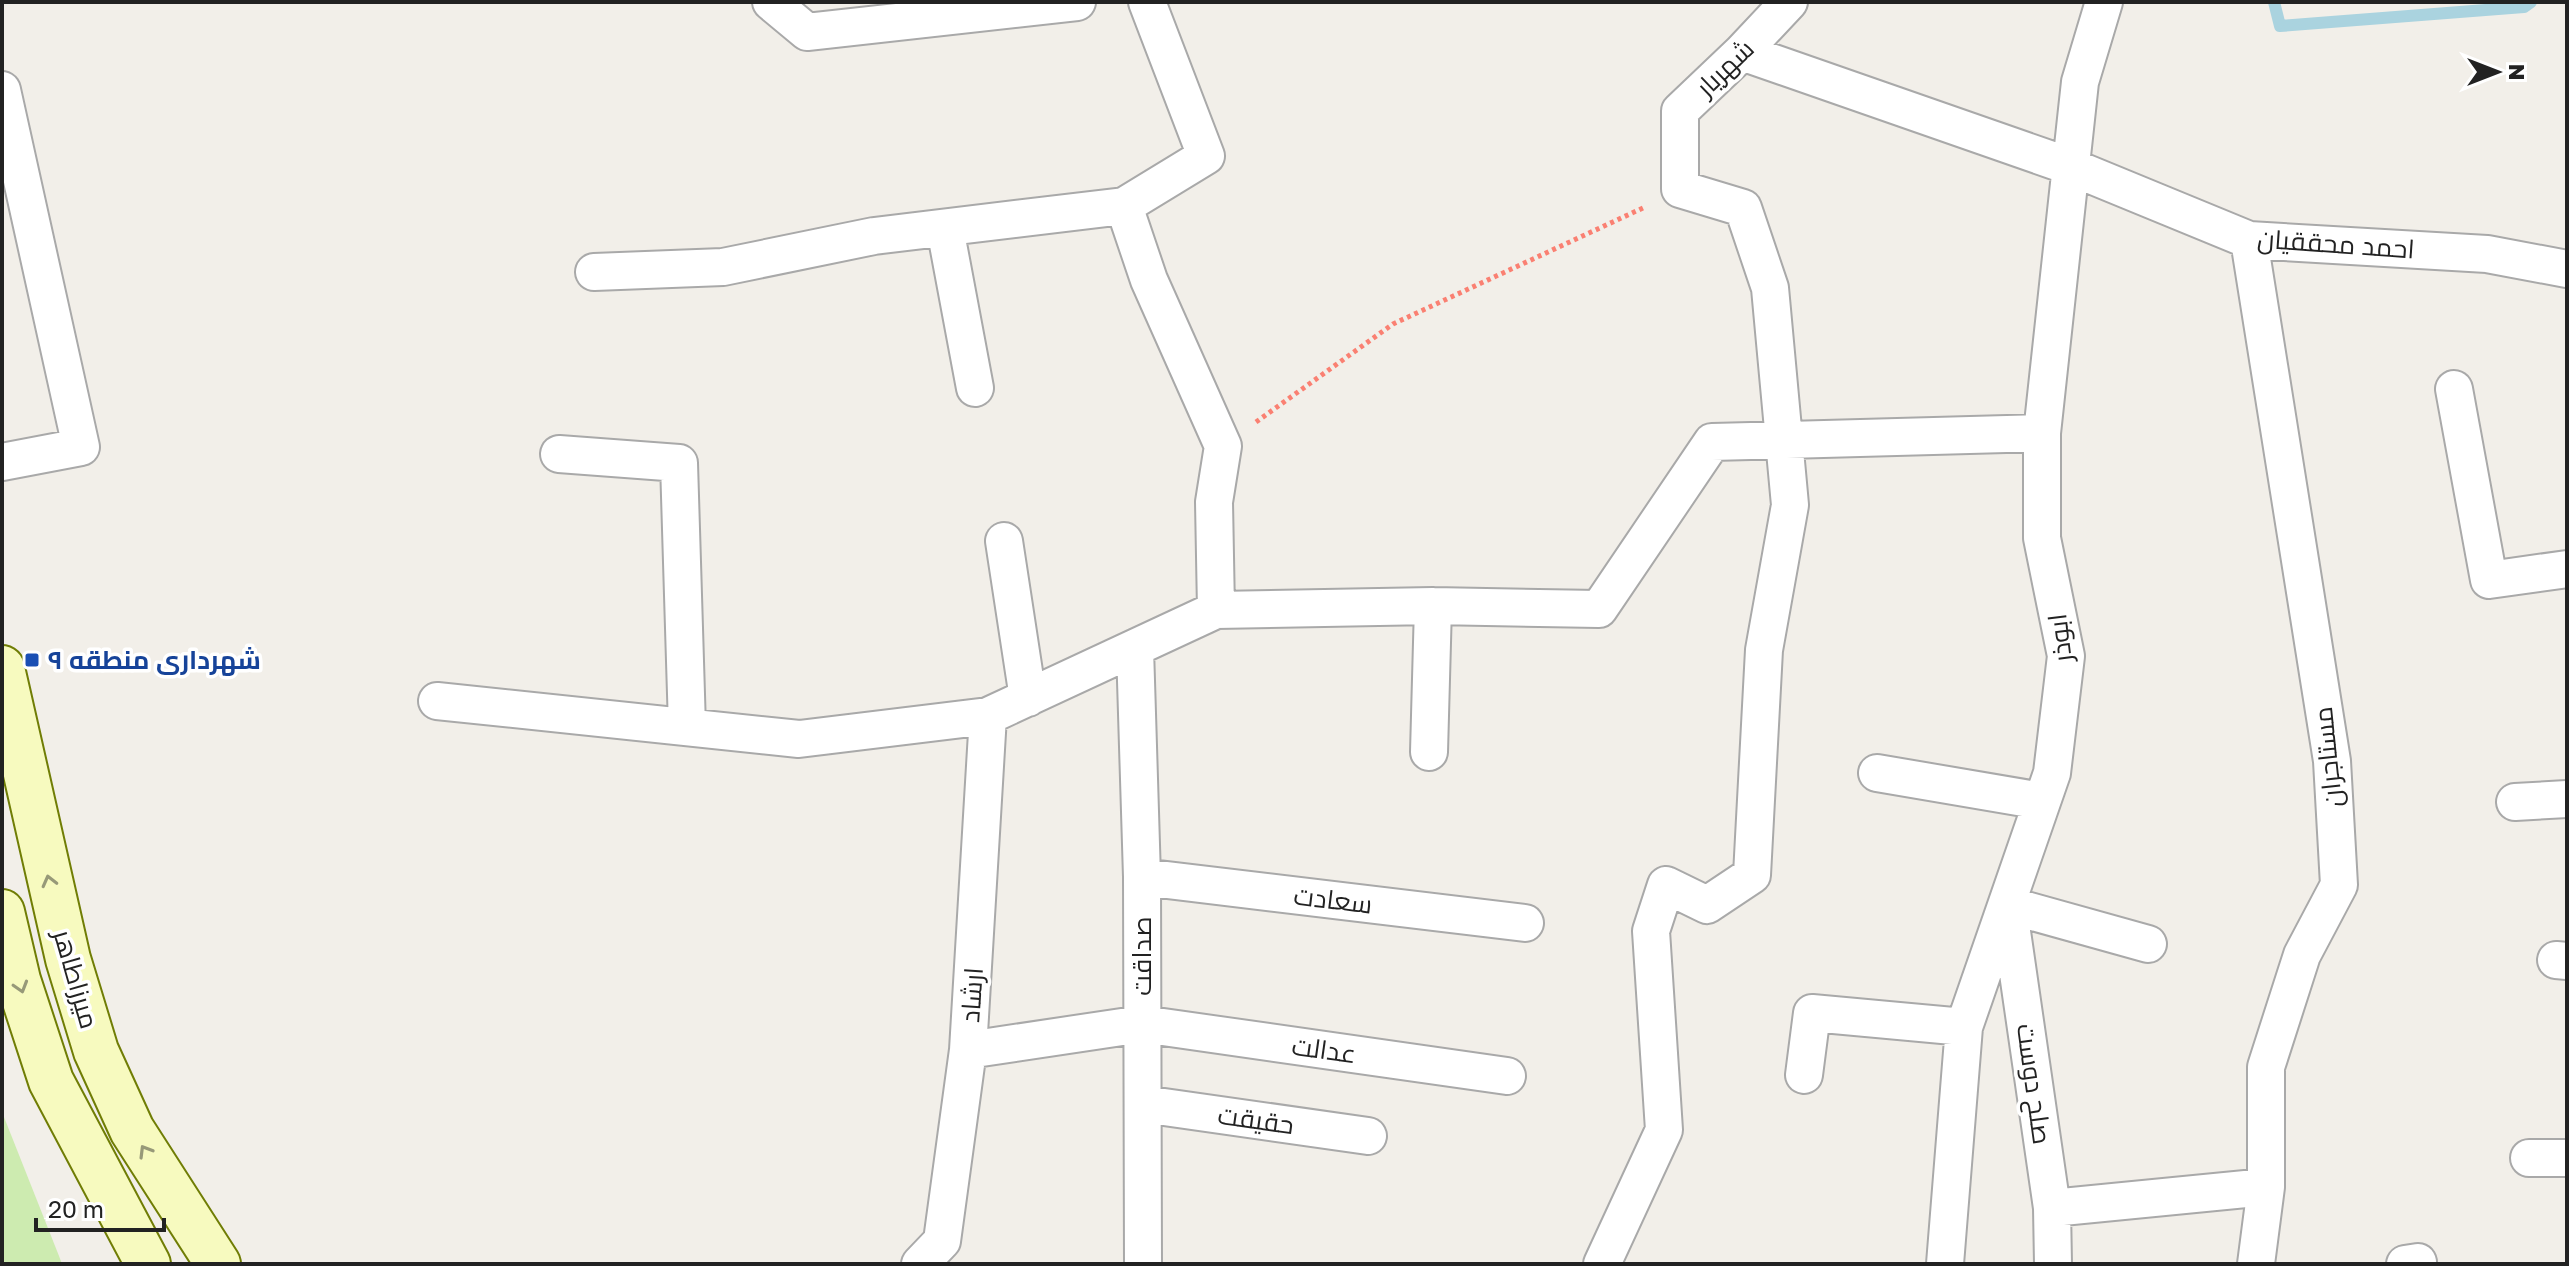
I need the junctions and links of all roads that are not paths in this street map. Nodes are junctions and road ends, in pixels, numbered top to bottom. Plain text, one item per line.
1 (771, 2) edge
2 (1077, 2) edge
3 (1147, 2) edge
4 (1789, 2) edge
5 (2104, 2) edge
6 (1742, 52) junction
7 (2, 90) edge
8 (2069, 166) junction
9 (1124, 206) junction
10 (945, 228) junction
11 (2249, 240) junction
12 (2567, 269) edge
13 (594, 272) dead end
14 (975, 388) dead end
15 (2454, 389) dead end
16 (2042, 433) junction
17 (1784, 440) junction
18 (559, 454) dead end
19 (2, 462) edge
20 (1004, 541) dead end
21 (2567, 569) edge
22 (1433, 606) junction
23 (1216, 610) junction
24 (1135, 648) junction
25 (2, 668) edge
26 (1028, 698) junction
27 (437, 701) dead end
28 (988, 716) junction
29 (687, 727) junction
30 (1429, 752) dead end
31 (1877, 773) dead end
32 (2567, 799) edge
33 (2042, 801) junction
34 (2515, 802) dead end
35 (1142, 877) junction
36 (2008, 905) junction
37 (2, 912) edge
38 (1525, 923) dead end
39 (2140, 948) dead end
40 (1142, 1024) junction
41 (1964, 1027) junction
42 (968, 1050) junction
43 (1804, 1075) dead end
44 (1507, 1076) dead end
45 (1143, 1104) junction
46 (1368, 1136) dead end
47 (2529, 1158) dead end
48 (2567, 1158) edge
49 (2266, 1187) junction
50 (2052, 1208) junction
51 (148, 1264) edge
52 (218, 1264) edge
53 (920, 1264) edge
54 (1143, 1264) edge
55 (1602, 1264) edge
56 (1945, 1264) edge
57 (2053, 1264) edge
58 (2256, 1264) edge
59 (2405, 1264) edge
60 (2418, 1264) edge

1 - 2 street
3 - 9 street
4 - 6 street, شهریار
5 - 8 street, ابوذر
6 - 8 street, احمد محققیان
6 - 17 street, شهریار
7 - 19 street
8 - 11 street, احمد محققیان
8 - 16 street, ابوذر
9 - 10 street
9 - 23 street
10 - 13 street
10 - 14 street
11 - 12 street, احمد محققیان
11 - 49 street, مستاجران
15 - 21 street
16 - 17 street
16 - 33 street, ابوذر
17 - 22 street
17 - 55 street
18 - 29 street
20 - 26 street
22 - 23 street
22 - 30 street
23 - 24 street
24 - 26 street
24 - 35 street, صداقت
52 -> 25 main road, میرزاطاهر
26 - 28 street
27 - 29 street
28 - 29 street
28 - 42 street, ارشاد
31 - 33 street
32 - 34 street
33 - 36 street, ابوذر
35 - 38 street, سعادت
35 - 40 street, صداقت
36 - 39 street
36 - 41 street, ابوذر
36 - 50 street, صلح دوست
37 -> 51 main road, میرزاطاهر
40 - 42 street, عدالت
40 - 44 street, عدالت
40 - 45 street, صداقت
41 - 43 street
41 - 56 street, ابوذر
42 - 53 street, ارشاد
45 - 46 street, حقیقت
45 - 54 street, صداقت
47 - 48 street
49 - 50 street
49 - 58 street, مستاجران
50 - 57 street, صلح دوست
59 - 60 street

